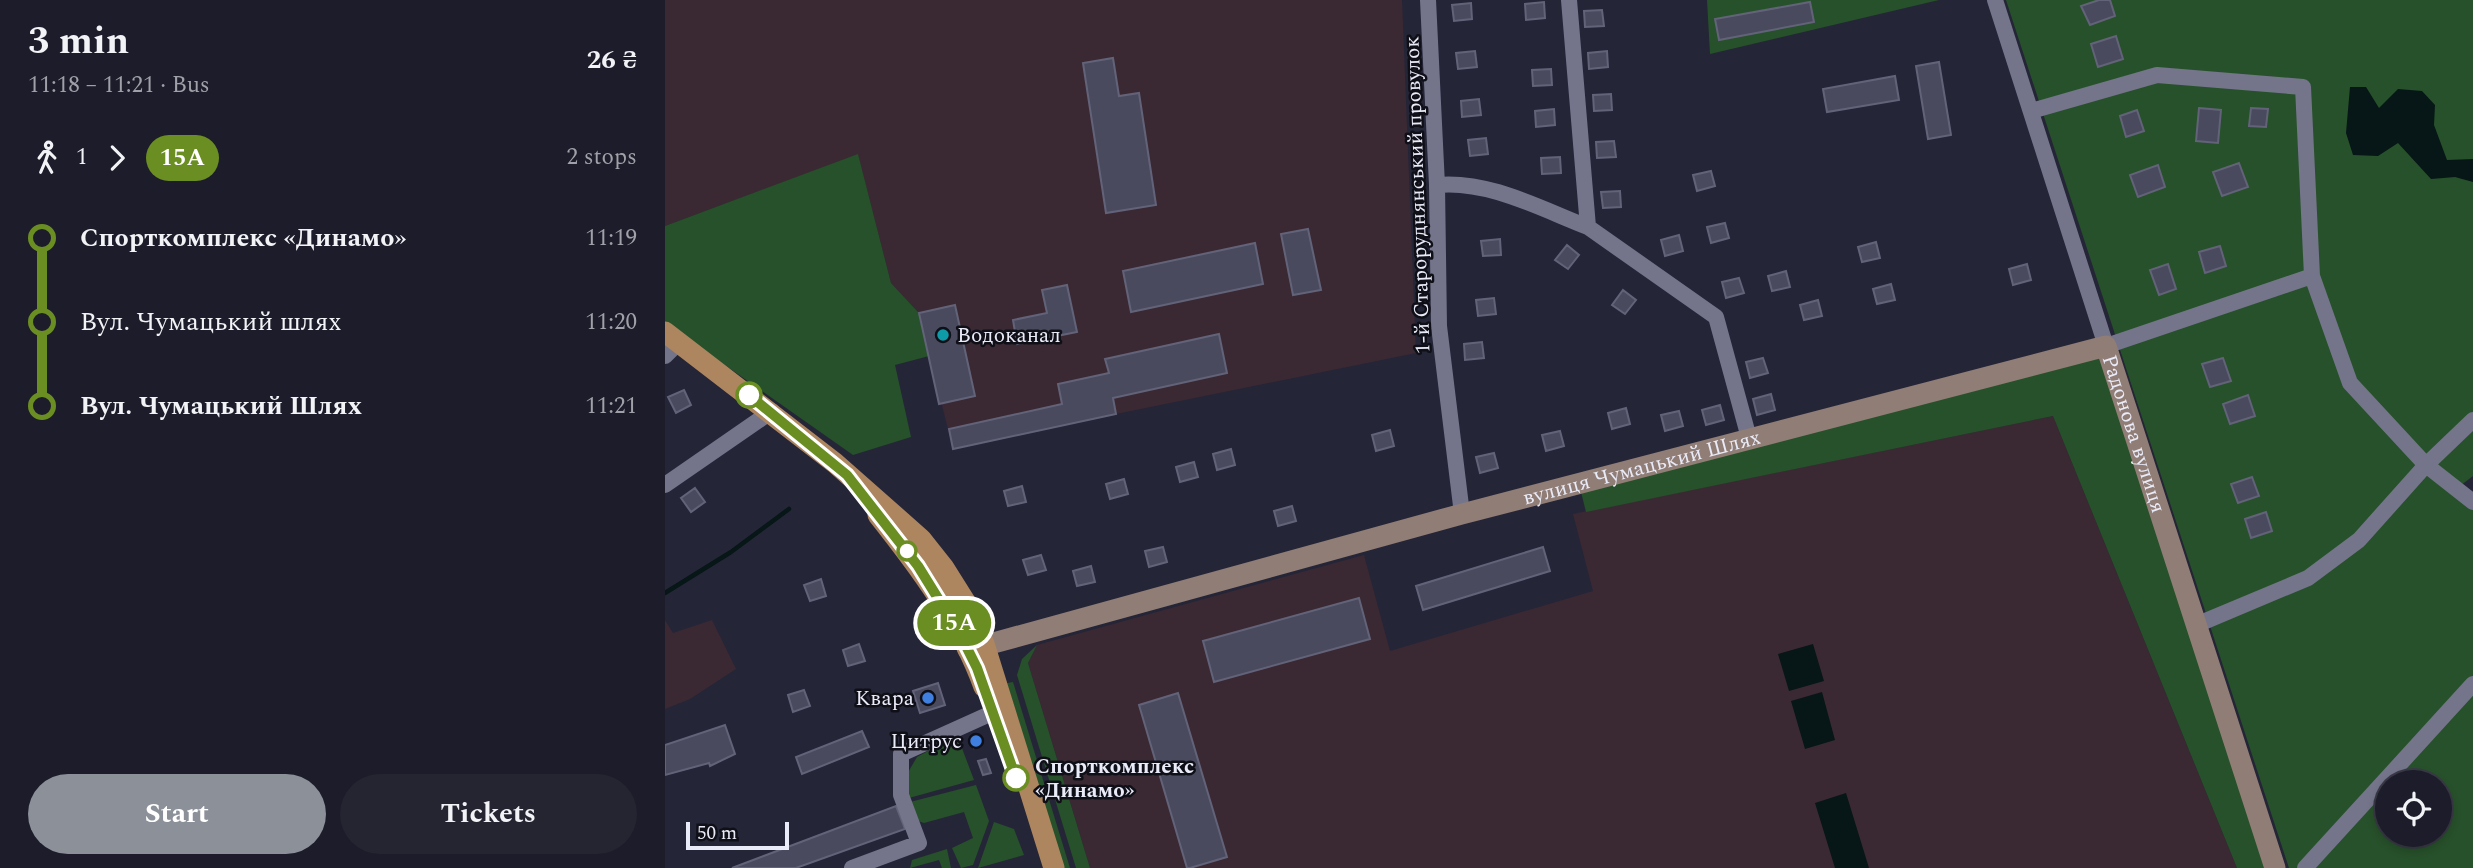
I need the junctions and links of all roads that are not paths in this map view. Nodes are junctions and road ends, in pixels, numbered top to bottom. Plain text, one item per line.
1 (1428, 0) edge
2 (1569, 0) edge
3 (1995, 0) edge
4 (2031, 111) junction
5 (1437, 185) junction
6 (1588, 226) junction
7 (2312, 276) junction
8 (670, 343) edge
9 (2106, 346) junction
10 (772, 411) junction
11 (2473, 420) edge
12 (1749, 438) junction
13 (2426, 465) junction
14 (665, 485) edge
15 (2473, 502) edge
16 (1462, 514) junction
17 (2196, 625) junction
18 (976, 647) junction
19 (2473, 684) edge
20 (998, 710) junction
21 (852, 868) edge
22 (1044, 868) edge
23 (1054, 868) edge
24 (2275, 868) edge
25 (2305, 868) edge

1 - 5 street, 1-й Староруднянський провулок
2 - 6 street
3 - 4 street, Радонова вулиця
4 - 7 street
4 - 9 street, Радонова вулиця
5 - 6 street
5 - 16 street, 1-й Староруднянський провулок
6 - 12 street
7 - 9 street, вулиця Чумацький Шлях
7 - 13 street
8 - 10 main road
9 - 12 street, вулиця Чумацький Шлях
9 - 17 street, Радонова вулиця
10 - 14 street
10 - 18 main road
11 - 13 street
12 - 16 street, вулиця Чумацький Шлях
13 - 15 street
13 - 17 street
16 - 18 street, вулиця Чумацький Шлях
17 - 24 street, Радонова вулиця
18 - 20 main road
19 - 25 street
20 - 21 street
20 - 22 main road
20 - 23 main road

